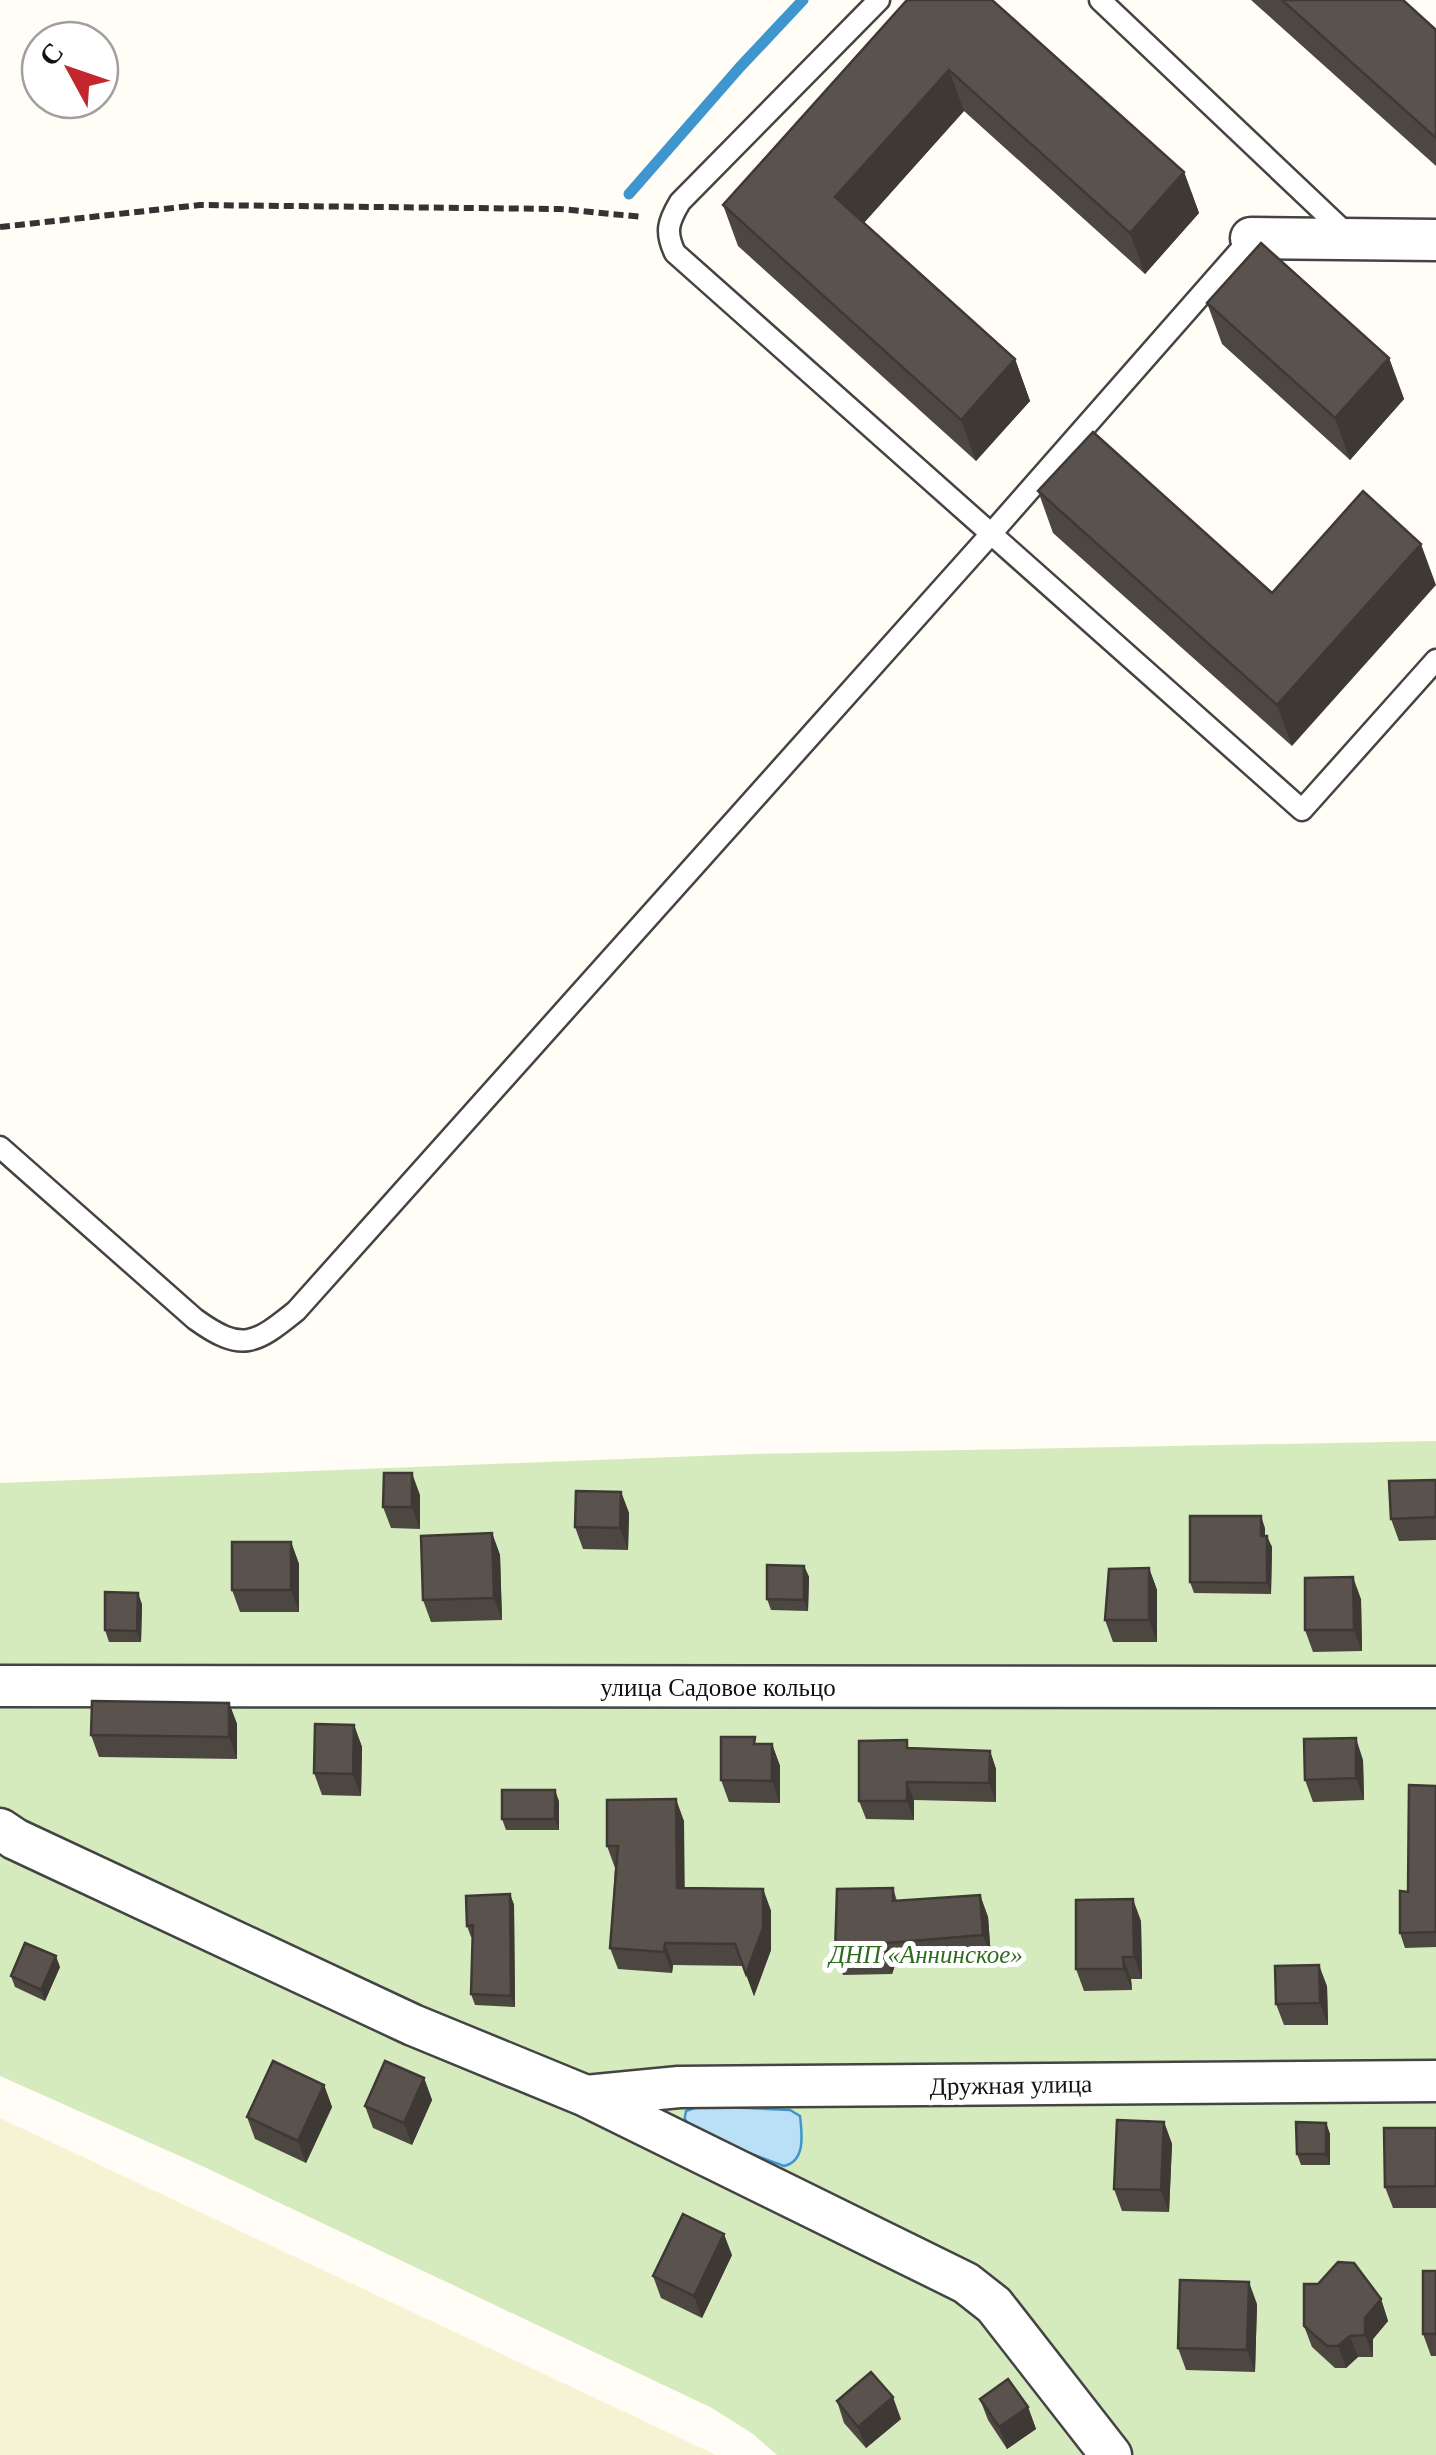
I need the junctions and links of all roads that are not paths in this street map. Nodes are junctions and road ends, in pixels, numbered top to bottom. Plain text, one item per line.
1 (879, 0) edge
2 (1100, 0) edge
3 (1250, 238) joint
4 (1352, 239) junction
5 (1436, 240) edge
6 (990, 535) junction
7 (1436, 660) edge
8 (0, 1147) edge
9 (0, 1686) edge
10 (1436, 1687) edge
11 (0, 1829) edge
12 (1436, 2081) edge
13 (586, 2096) junction
14 (1111, 2455) edge

1 - 6 lane
2 - 4 lane
3 - 4 street
3 - 6 lane
4 - 5 street
6 - 7 lane
6 - 8 lane
9 - 10 street, улица Садовое кольцо
11 - 13 street
12 - 13 street, Дружная улица
13 - 14 street

